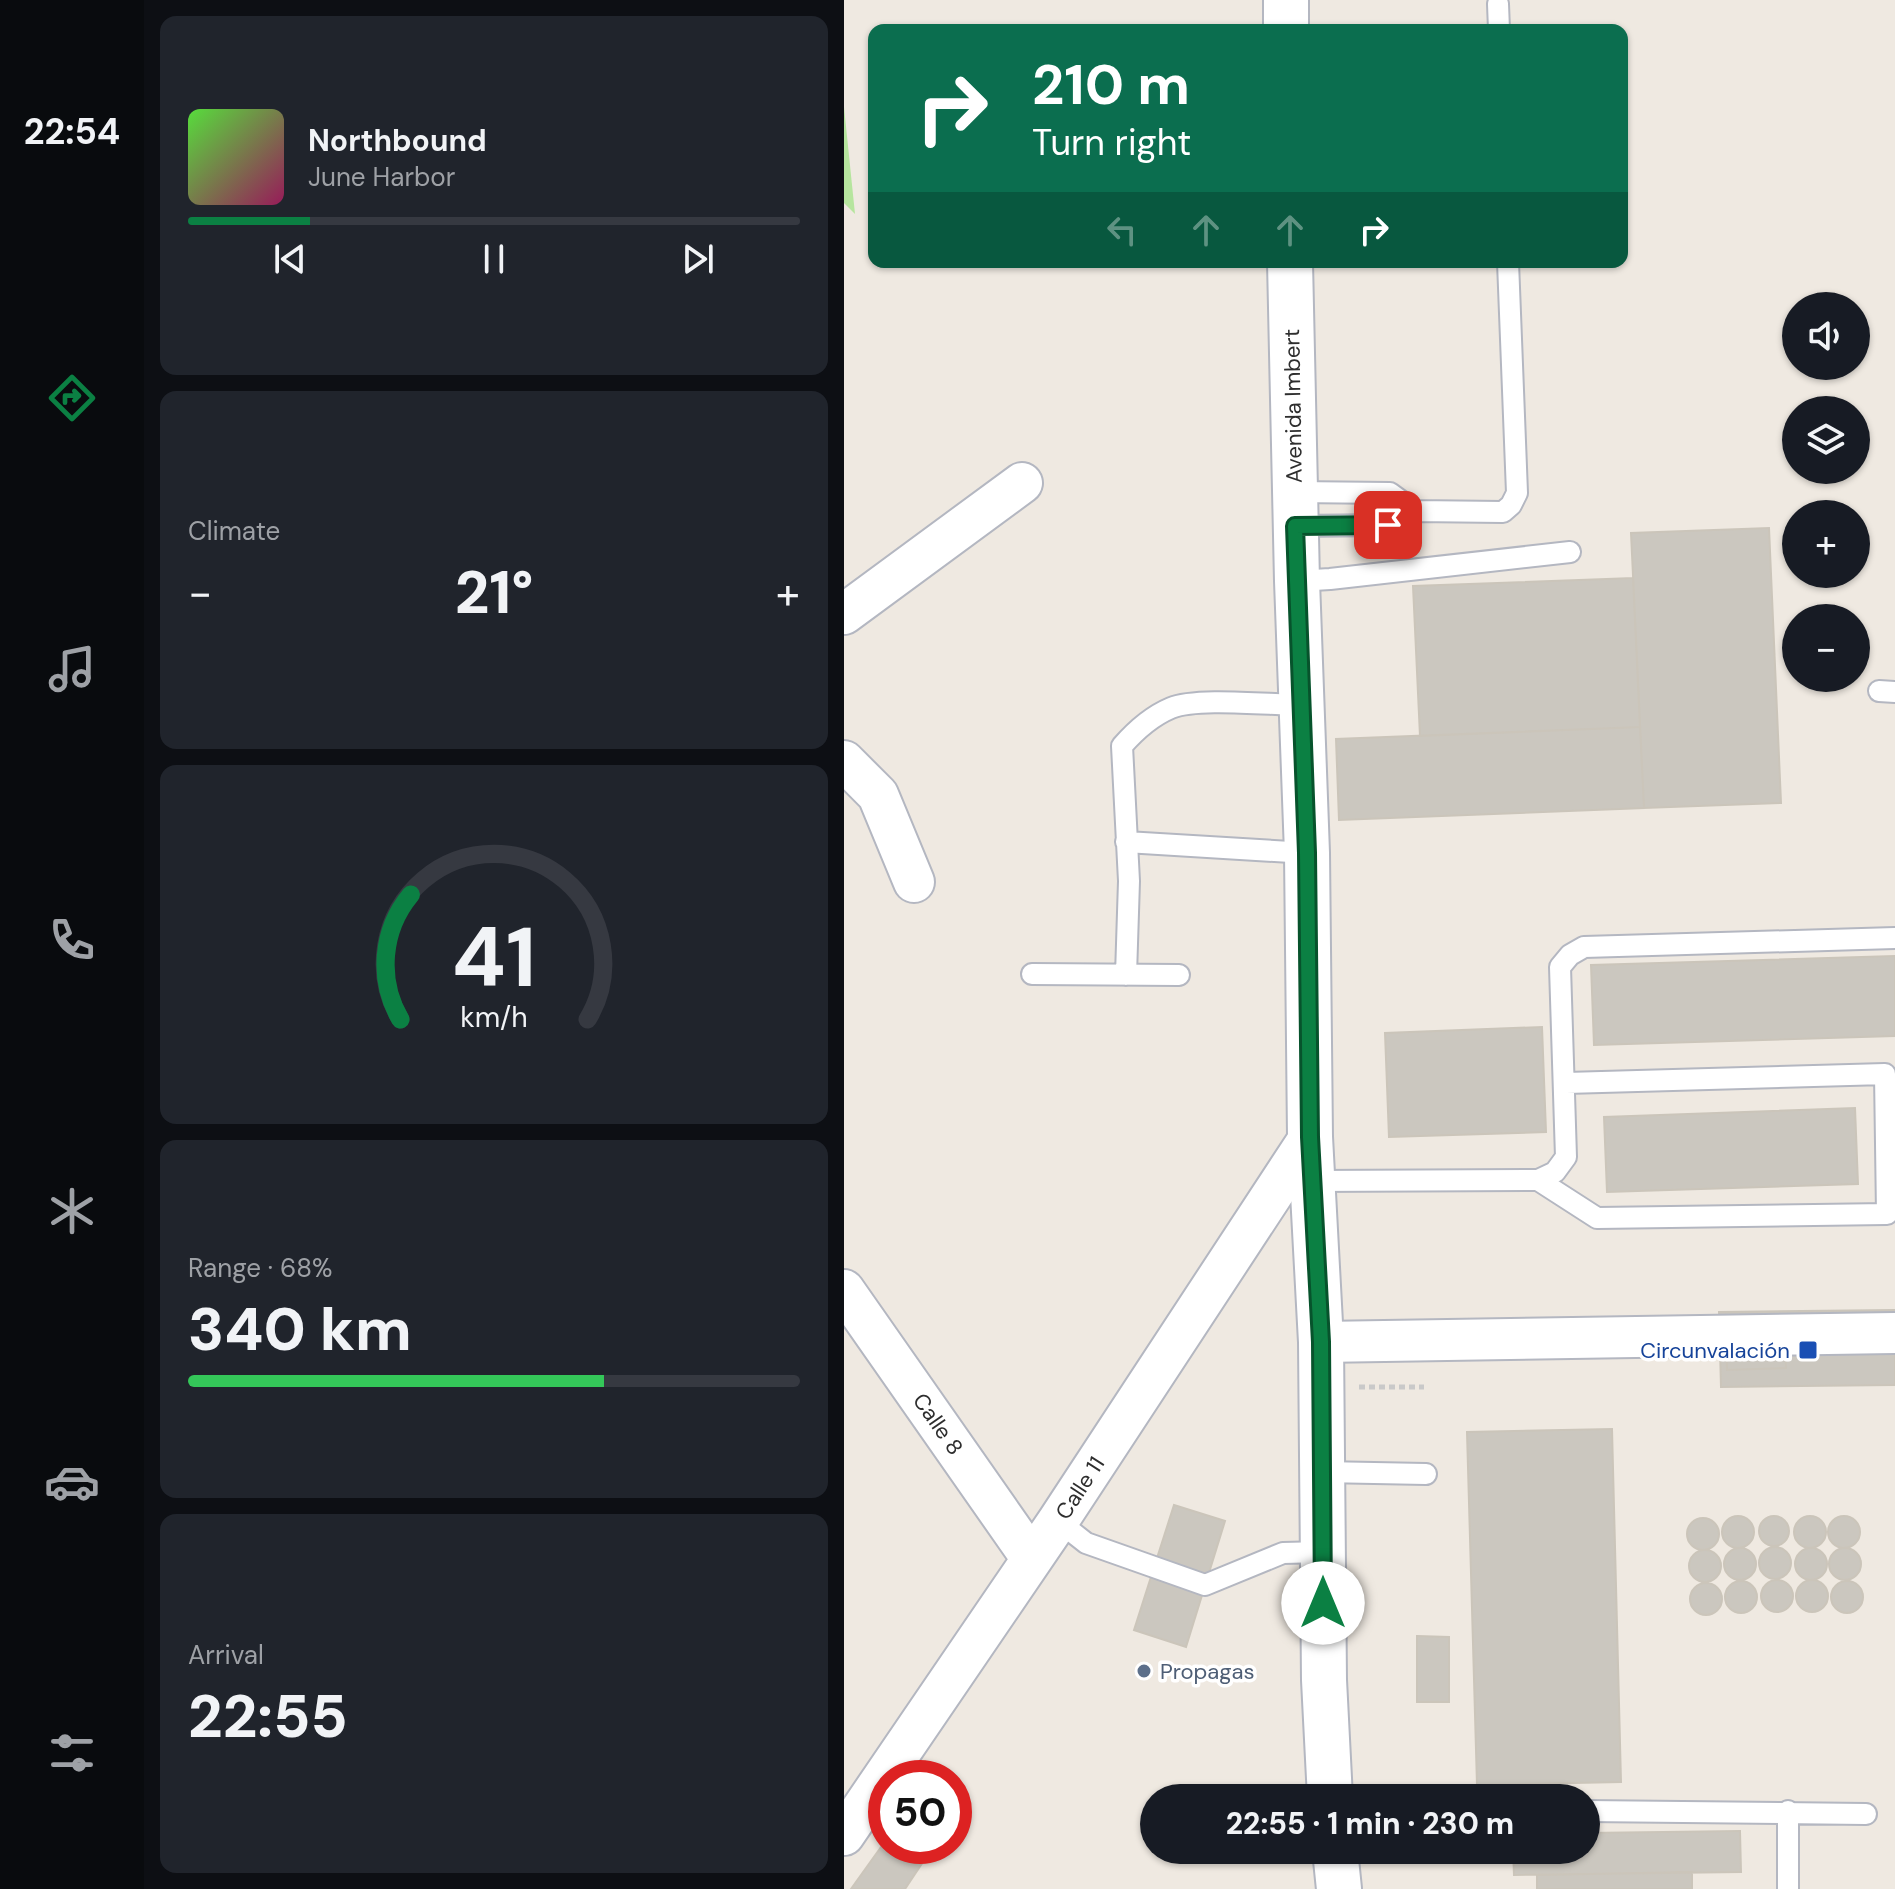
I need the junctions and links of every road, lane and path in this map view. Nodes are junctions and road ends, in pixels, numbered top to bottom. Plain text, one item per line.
1 (1286, 0) edge
2 (1498, 4) dead end
3 (1286, 24) edge
4 (1499, 24) edge
5 (1290, 268) edge
6 (1508, 268) edge
7 (1022, 483) dead end
8 (1295, 509) junction
9 (1415, 511) junction
10 (1570, 552) dead end
11 (1297, 581) junction
12 (844, 614) edge
13 (1301, 705) junction
14 (844, 761) edge
15 (1126, 842) junction
16 (1307, 853) junction
17 (914, 882) dead end
18 (1895, 938) edge
19 (1032, 974) dead end
20 (1126, 975) junction
21 (1179, 975) dead end
22 (1890, 1070) edge
23 (1566, 1083) junction
24 (1310, 1137) junction
25 (1538, 1180) junction
26 (1312, 1181) junction
27 (844, 1290) edge
28 (1895, 1333) edge
29 (1321, 1342) junction
30 (1322, 1387) junction
31 (1424, 1387) dead end
32 (1322, 1472) junction
33 (1426, 1474) dead end
34 (1058, 1521) junction
35 (1323, 1552) junction
36 (1032, 1559) junction
37 (1329, 1784) edge
38 (1600, 1811) edge
39 (1788, 1811) junction
40 (1866, 1814) dead end
41 (844, 1835) edge
42 (1336, 1864) edge
43 (1339, 1889) edge
44 (1788, 1889) edge

1 - 3 main road
2 - 4 lane
5 - 8 main road, Avenida Imbert
6 - 9 lane
7 - 12 street
8 - 9 lane
8 - 9 lane
8 - 11 main road, Avenida Imbert
10 - 11 lane
11 - 13 main road, Avenida Imbert
13 - 15 lane
13 - 16 main road, Avenida Imbert
14 - 17 street
15 - 16 lane
15 - 20 lane
16 - 24 main road, Avenida Imbert
18 - 23 lane
19 - 20 lane
20 - 21 lane
22 - 23 lane
22 - 25 lane
23 - 25 lane
24 - 26 main road, Avenida Imbert
24 - 34 street, Calle 11
25 - 26 lane
26 - 29 main road, Avenida Imbert
27 - 36 street, Calle 8
28 - 29 street
29 - 30 main road, Avenida Imbert
30 - 31 path
30 - 32 main road, Avenida Imbert
32 - 33 lane
32 - 35 main road, Avenida Imbert
34 - 35 lane
34 - 36 street, Calle 11
35 - 37 main road, Avenida Imbert
36 - 41 street, Calle 11
38 - 39 lane
39 - 40 lane
39 - 44 lane
42 - 43 main road

